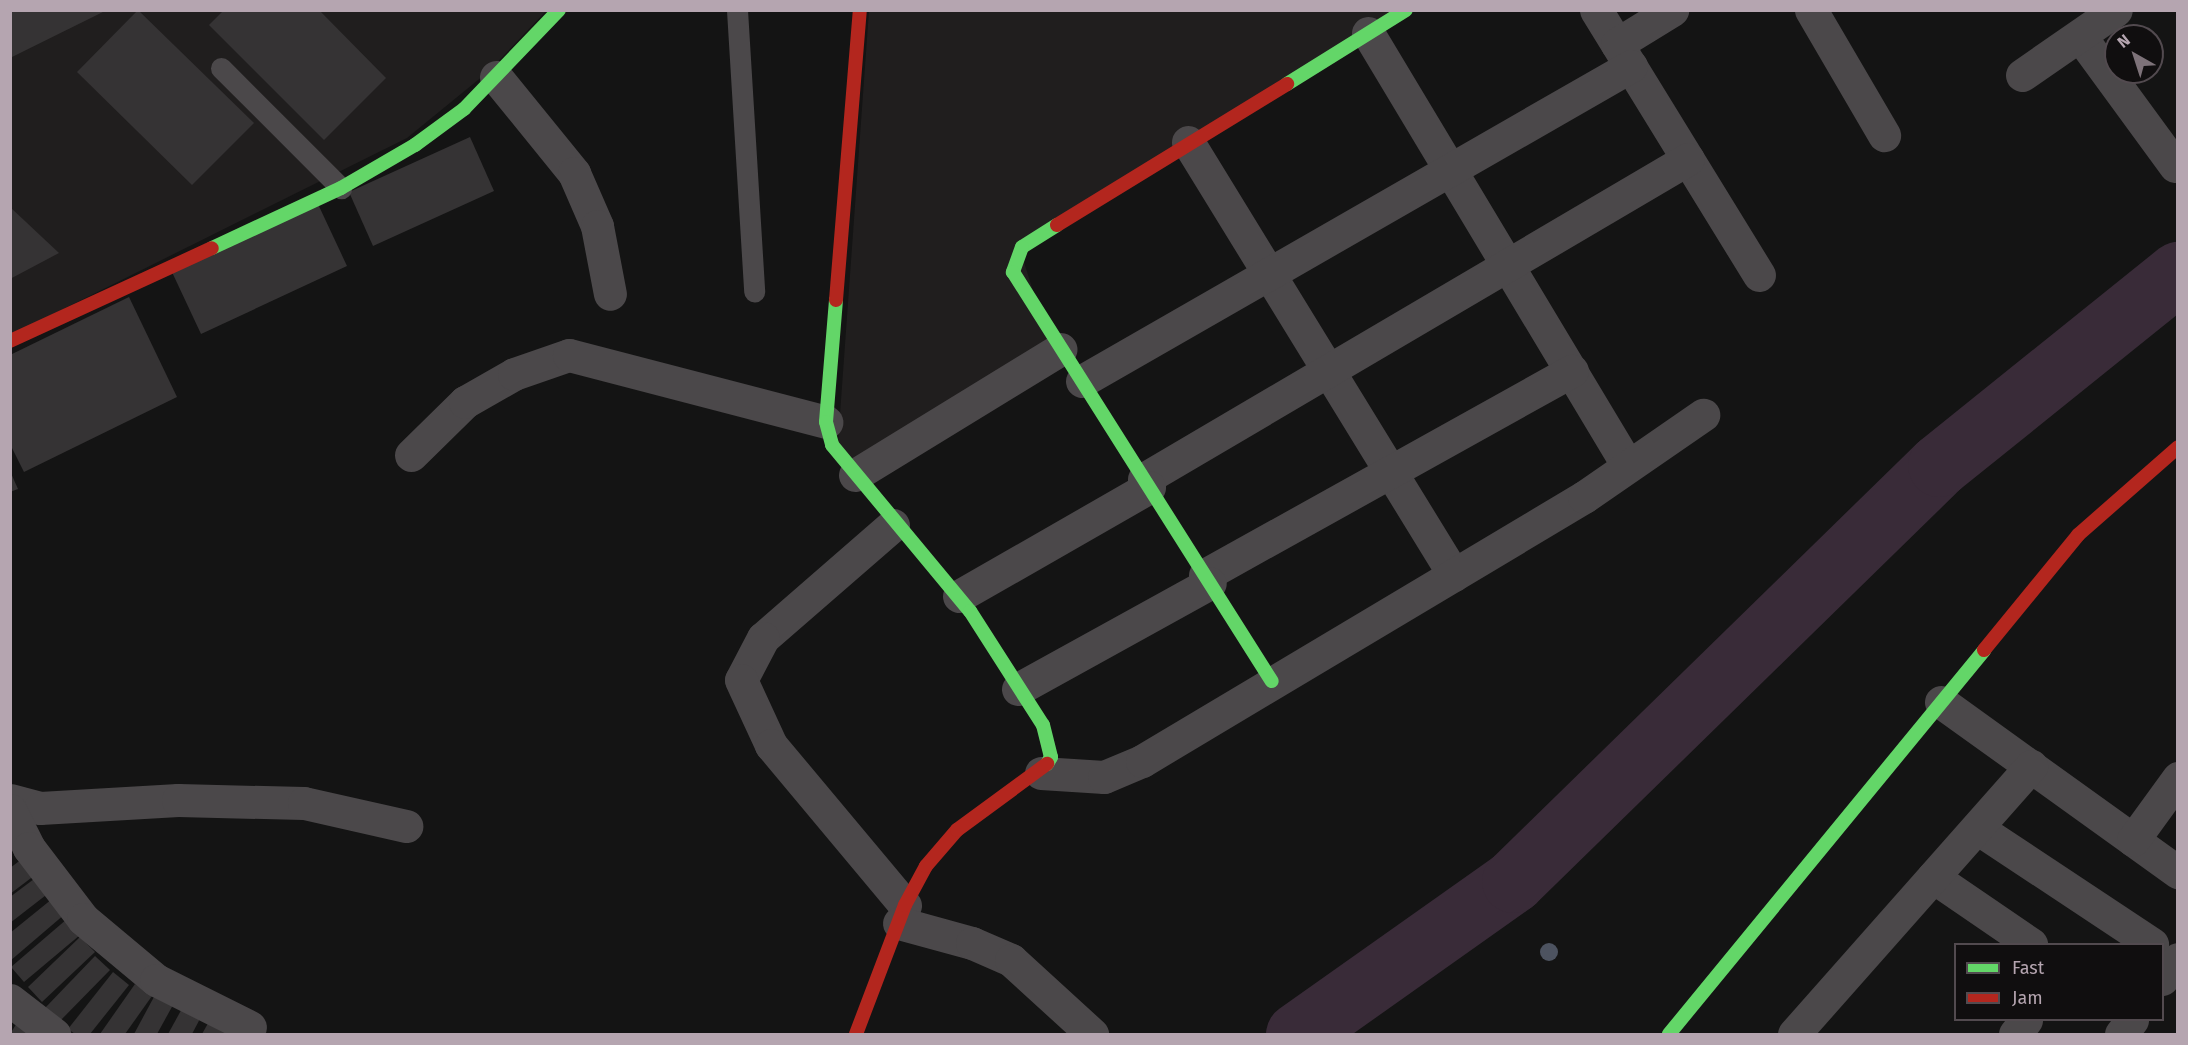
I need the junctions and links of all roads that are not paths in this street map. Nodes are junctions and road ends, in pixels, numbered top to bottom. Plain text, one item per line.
1 (559, 10) edge
2 (738, 10) edge
3 (860, 10) edge
4 (1406, 10) edge
5 (1596, 10) edge
6 (1672, 10) edge
7 (1811, 10) edge
8 (2116, 10) edge
9 (1368, 33) junction
10 (2080, 36) junction
11 (1624, 55) junction
12 (221, 68) dead end
13 (2022, 75) dead end
14 (496, 77) junction
15 (1884, 135) dead end
16 (1188, 142) junction
17 (1688, 159) junction
18 (2175, 166) dead end
19 (1453, 168) junction
20 (341, 188) junction
21 (1511, 266) junction
22 (1272, 272) junction
23 (1759, 274) dead end
24 (754, 291) dead end
25 (610, 294) dead end
26 (10, 341) edge
27 (1061, 349) junction
28 (1572, 370) junction
29 (1332, 372) junction
30 (1082, 381) junction
31 (1703, 415) dead end
32 (826, 422) junction
33 (2178, 447) edge
34 (411, 455) dead end
35 (1628, 466) junction
36 (1392, 471) junction
37 (855, 475) junction
38 (1146, 483) junction
39 (893, 525) junction
40 (1454, 575) junction
41 (1207, 579) junction
42 (959, 596) junction
43 (1272, 681) junction
44 (1018, 689) junction
45 (1941, 702) junction
46 (2031, 766) junction
47 (1041, 773) junction
48 (2178, 778) edge
49 (10, 800) edge
50 (10, 810) edge
51 (406, 826) dead end
52 (1977, 828) junction
53 (2133, 840) junction
54 (2178, 872) edge
55 (1934, 877) junction
56 (902, 914) junction
57 (2028, 943) edge
58 (2143, 943) edge
59 (10, 1000) edge
60 (2025, 1021) edge
61 (2131, 1021) edge
62 (250, 1027) dead end
63 (54, 1035) edge
64 (856, 1035) edge
65 (1092, 1035) edge
66 (1669, 1035) edge
67 (1794, 1035) edge
68 (2015, 1035) edge
69 (2121, 1035) edge

1 - 14 street
2 - 24 lane
3 - 32 street
4 - 9 street
5 - 11 street
6 - 11 street
7 - 15 street
8 - 10 street
9 - 16 street
9 - 19 street
10 - 13 street
10 - 18 street
11 - 17 street
11 - 19 street
12 - 20 lane
14 - 20 street
14 - 25 street
16 - 22 street
16 - 27 street
17 - 21 street
17 - 23 street
19 - 21 street
19 - 22 street
20 - 26 street
21 - 28 street
21 - 29 street
22 - 29 street
22 - 30 street
27 - 30 street
27 - 37 street
28 - 35 street
28 - 36 street
29 - 36 street
29 - 38 street
30 - 38 street
31 - 35 street
32 - 34 street
32 - 37 street
33 - 45 street
35 - 40 street
36 - 40 street
36 - 41 street
37 - 39 street
38 - 41 street
38 - 42 street
39 - 42 street
39 - 56 street
40 - 43 street
41 - 43 street
41 - 44 street
42 - 44 street
43 - 47 street
44 - 47 street
45 - 46 street
45 - 66 street
46 - 52 street
46 - 53 street
47 - 56 street
48 - 53 street
49 - 51 street
50 - 62 street
52 - 55 street
52 - 58 street
53 - 54 street
55 - 57 street
55 - 67 street
56 - 64 street
56 - 65 street
59 - 63 street
60 - 68 street
61 - 69 street

